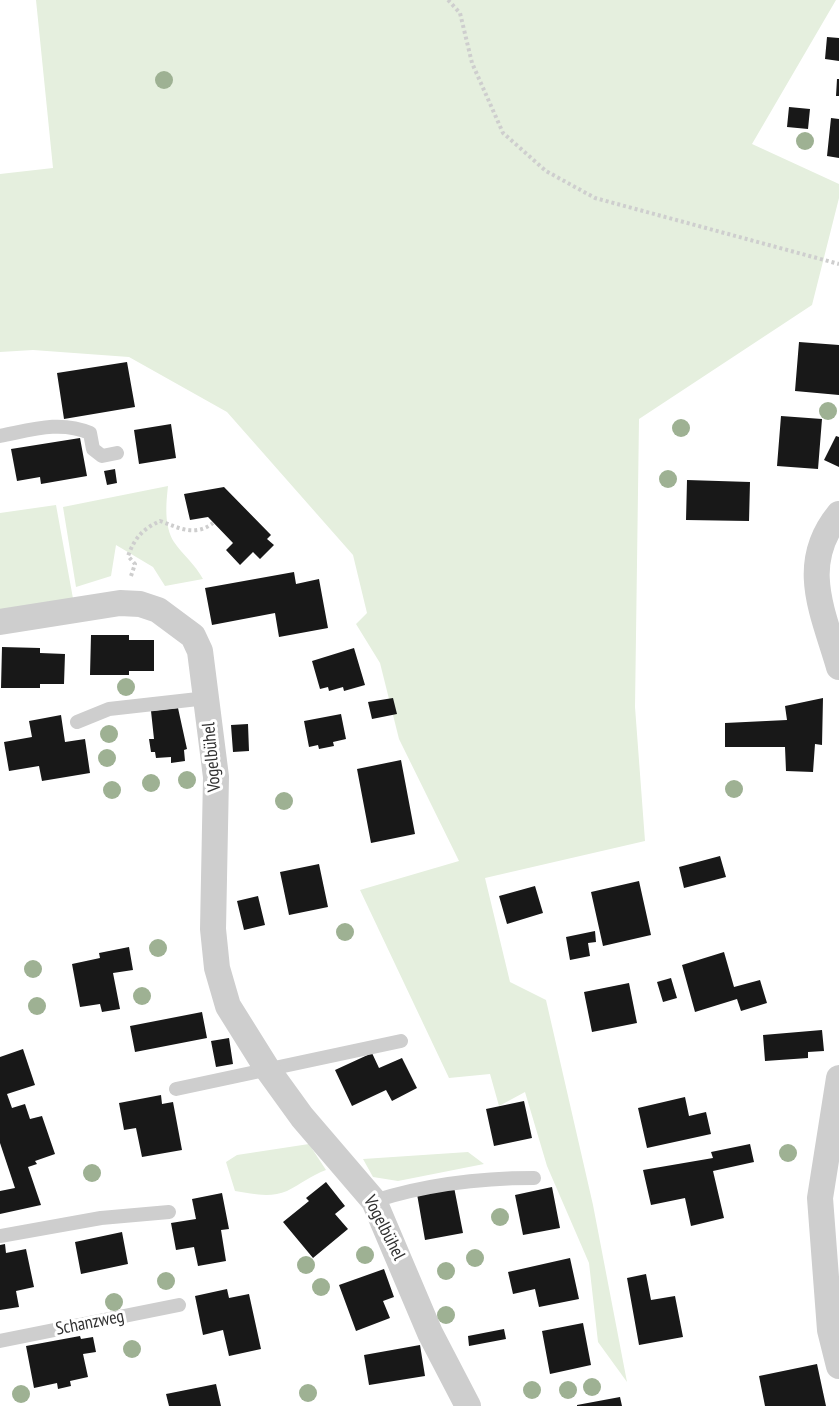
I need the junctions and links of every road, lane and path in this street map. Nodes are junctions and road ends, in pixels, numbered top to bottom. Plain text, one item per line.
1 (448, 0) edge
2 (839, 264) edge
3 (0, 436) edge
4 (117, 453) dead end
5 (839, 514) edge
6 (213, 523) dead end
7 (131, 576) dead end
8 (0, 622) edge
9 (839, 667) edge
10 (207, 698) junction
11 (76, 722) dead end
12 (401, 1041) dead end
13 (268, 1070) junction
14 (839, 1078) edge
15 (176, 1089) dead end
16 (534, 1178) dead end
17 (374, 1201) junction
18 (169, 1212) dead end
19 (0, 1236) edge
20 (179, 1305) dead end
21 (0, 1341) edge
22 (839, 1366) edge
23 (468, 1406) edge

1 - 2 path
3 - 4 lane
5 - 9 street
6 - 7 path
8 - 10 street, Vogelbühel
10 - 11 lane
10 - 13 street, Vogelbühel
12 - 13 lane
13 - 15 lane
13 - 17 street, Vogelbühel
14 - 22 street
16 - 17 lane
17 - 23 street, Vogelbühel
18 - 19 lane
20 - 21 lane, Schanzweg

